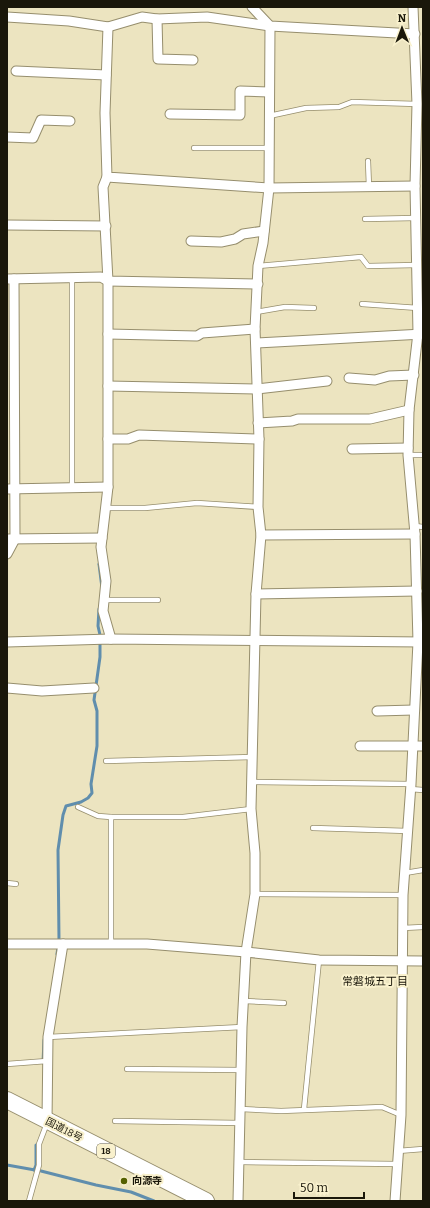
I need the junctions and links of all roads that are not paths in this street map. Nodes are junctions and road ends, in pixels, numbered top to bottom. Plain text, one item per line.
1 (251, 7) edge
2 (413, 7) edge
3 (7, 17) edge
4 (157, 19) junction
5 (418, 22) edge
6 (270, 26) junction
7 (108, 27) junction
8 (415, 34) junction
9 (193, 60) dead end
10 (16, 70) dead end
11 (106, 75) junction
12 (269, 92) junction
13 (417, 104) junction
14 (170, 114) dead end
15 (269, 116) junction
16 (70, 121) dead end
17 (7, 136) edge
18 (420, 139) edge
19 (194, 148) dead end
20 (269, 148) junction
21 (368, 161) dead end
22 (107, 177) junction
23 (415, 186) junction
24 (369, 187) junction
25 (269, 188) junction
26 (416, 218) junction
27 (365, 219) dead end
28 (7, 225) edge
29 (106, 226) junction
30 (264, 231) junction
31 (191, 241) dead end
32 (417, 265) junction
33 (258, 266) junction
34 (72, 278) junction
35 (11, 279) edge
36 (108, 280) junction
37 (258, 284) junction
38 (362, 304) dead end
39 (314, 308) dead end
40 (418, 308) junction
41 (256, 312) junction
42 (255, 329) junction
43 (108, 334) junction
44 (420, 334) edge
45 (256, 343) junction
46 (414, 374) junction
47 (349, 378) dead end
48 (327, 381) dead end
49 (108, 386) junction
50 (257, 389) junction
51 (409, 410) junction
52 (258, 423) junction
53 (108, 439) junction
54 (259, 440) junction
55 (352, 449) dead end
56 (408, 451) junction
57 (423, 455) edge
58 (72, 487) junction
59 (108, 487) junction
60 (11, 489) edge
61 (258, 507) junction
62 (106, 508) junction
63 (418, 529) edge
64 (260, 535) junction
65 (102, 538) junction
66 (11, 539) edge
67 (7, 554) edge
68 (420, 592) edge
69 (256, 594) junction
70 (104, 600) junction
71 (158, 600) dead end
72 (111, 639) junction
73 (256, 641) junction
74 (7, 642) edge
75 (421, 642) edge
76 (7, 688) edge
77 (94, 688) dead end
78 (414, 710) junction
79 (377, 711) dead end
80 (360, 746) dead end
81 (412, 746) junction
82 (423, 746) edge
83 (252, 757) junction
84 (106, 761) dead end
85 (252, 782) junction
86 (411, 787) junction
87 (423, 790) edge
88 (78, 807) dead end
89 (251, 809) junction
90 (110, 817) junction
91 (313, 828) dead end
92 (408, 831) junction
93 (423, 870) edge
94 (405, 873) junction
95 (7, 883) edge
96 (16, 884) dead end
97 (255, 894) junction
98 (403, 895) junction
99 (423, 927) edge
100 (403, 928) junction
101 (7, 944) edge
102 (63, 944) junction
103 (111, 944) junction
104 (246, 952) junction
105 (318, 960) junction
106 (401, 960) junction
107 (423, 961) edge
108 (244, 1001) junction
109 (284, 1003) dead end
110 (242, 1027) junction
111 (48, 1037) junction
112 (47, 1061) junction
113 (7, 1064) edge
114 (127, 1069) dead end
115 (242, 1070) junction
116 (7, 1100) edge
117 (242, 1109) junction
118 (304, 1109) junction
119 (401, 1115) junction
120 (47, 1121) junction
121 (115, 1121) dead end
122 (241, 1123) junction
123 (423, 1149) edge
124 (398, 1151) junction
125 (240, 1162) junction
126 (397, 1164) junction
127 (29, 1201) edge
128 (206, 1201) edge
129 (238, 1201) edge
130 (395, 1201) edge

1 - 6 street
2 - 5 street
3 - 7 street
4 - 6 street
4 - 7 street
4 - 9 street
5 - 8 street
6 - 8 street
6 - 12 street
7 - 11 street
8 - 13 street
10 - 11 street
11 - 22 street
12 - 14 street
12 - 15 street
13 - 15 lane
13 - 18 street
15 - 20 street
16 - 17 street
18 - 23 street
19 - 20 lane
20 - 25 street
21 - 24 lane
22 - 25 street
22 - 29 street
23 - 24 street
23 - 26 street
24 - 25 street
25 - 30 street
26 - 27 lane
26 - 32 street
28 - 29 street
29 - 36 street
30 - 31 street
30 - 33 street
32 - 33 lane
32 - 40 street
33 - 37 street
34 - 35 street
34 - 36 street
34 - 58 lane
35 - 60 street
36 - 37 street
36 - 43 street
37 - 41 street
38 - 40 lane
39 - 41 lane
40 - 44 street
41 - 42 street
42 - 43 street
42 - 45 street
43 - 49 street
44 - 45 street
44 - 46 street
45 - 50 street
46 - 47 street
46 - 51 street
48 - 50 street
49 - 50 street
49 - 53 street
50 - 52 street
51 - 52 street
51 - 56 street
52 - 54 street
53 - 54 street
53 - 59 street
54 - 61 street
55 - 56 street
56 - 57 lane
56 - 63 street
58 - 59 street
58 - 60 street
59 - 62 street
60 - 66 street
61 - 62 lane
61 - 64 street
62 - 65 street
63 - 64 street
63 - 68 street
64 - 69 street
65 - 66 street
65 - 70 street
66 - 67 street
68 - 69 street
68 - 75 street
69 - 73 street
70 - 71 lane
70 - 72 street
72 - 73 street
72 - 74 street
73 - 75 street
73 - 83 street
75 - 78 street
76 - 77 street
78 - 79 street
78 - 81 street
80 - 81 street
81 - 82 street
81 - 86 street
83 - 84 lane
83 - 85 street
85 - 86 lane
85 - 89 street
86 - 87 lane
86 - 92 street
88 - 90 lane
89 - 90 lane
89 - 97 street
90 - 103 lane
91 - 92 lane
92 - 94 street
93 - 94 lane
94 - 98 street
95 - 96 lane
97 - 98 lane
97 - 104 street
98 - 100 street
99 - 100 lane
100 - 106 street
101 - 102 street
102 - 103 street
102 - 111 street
103 - 104 street
104 - 105 street
104 - 108 street
105 - 106 street
105 - 118 lane
106 - 107 street
106 - 119 street
108 - 109 lane
108 - 110 street
110 - 111 lane
110 - 115 street
111 - 112 street
112 - 113 lane
112 - 120 street
114 - 115 lane
115 - 117 street
116 - 120 highway, 国道18号 / 18
117 - 118 lane
117 - 122 street
118 - 119 lane
119 - 124 street
120 - 127 lane
120 - 128 highway, 国道18号 / 18
121 - 122 lane
122 - 125 street
123 - 124 lane
124 - 126 street
125 - 126 lane
125 - 129 street
126 - 130 street

